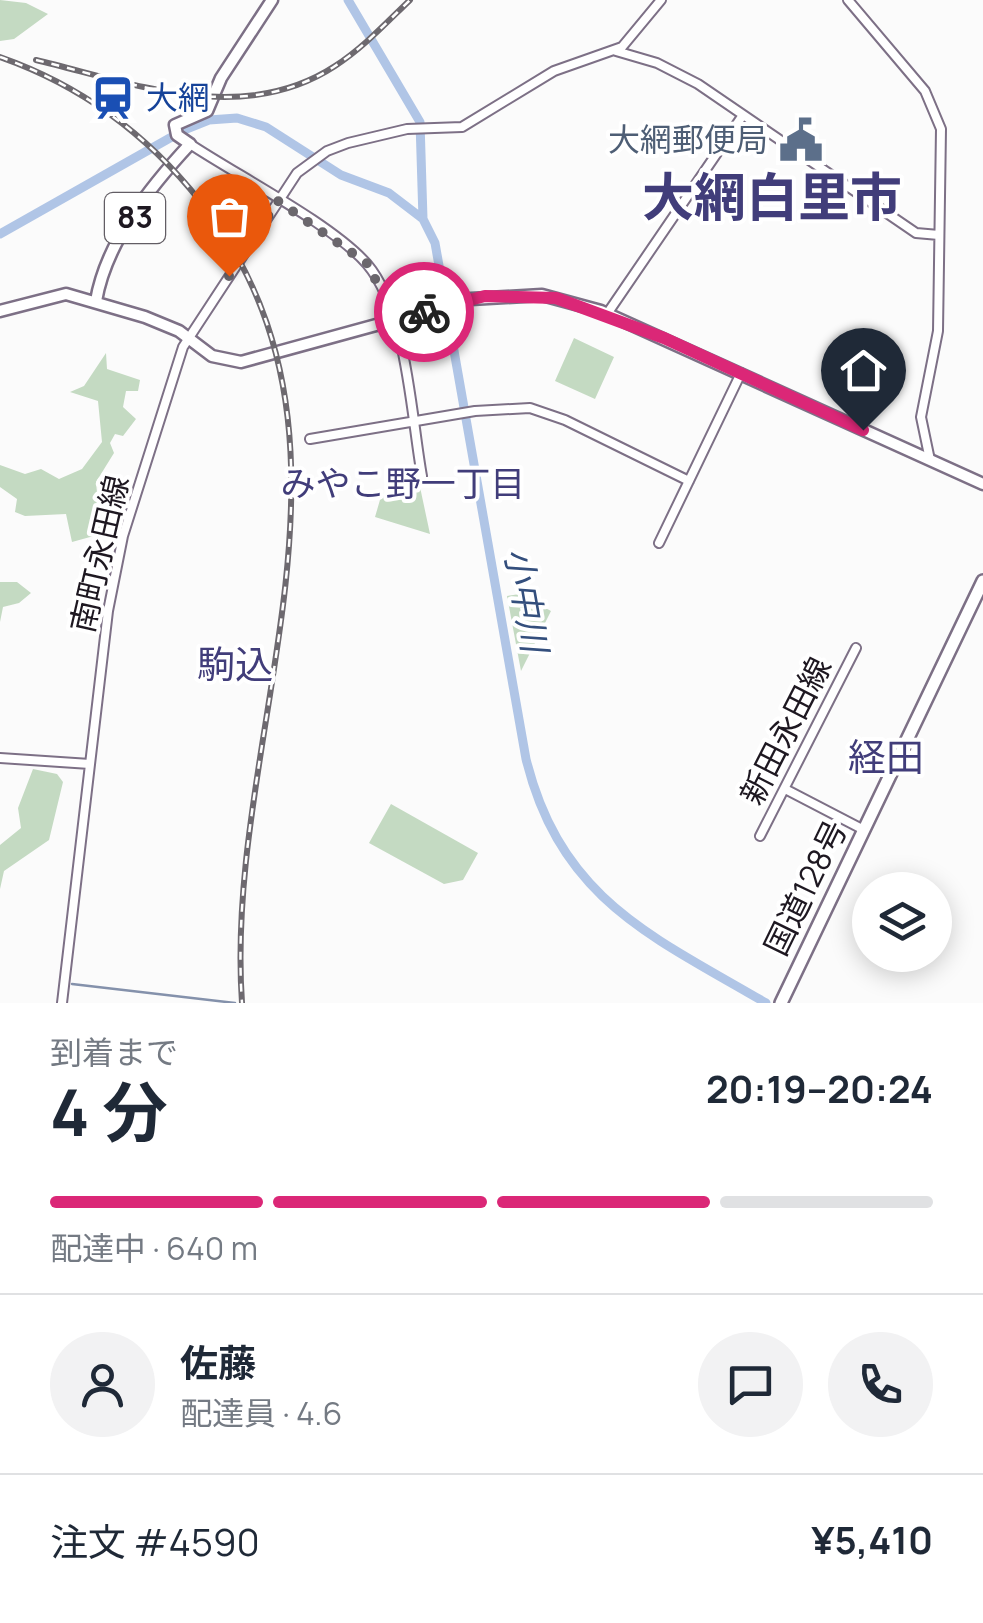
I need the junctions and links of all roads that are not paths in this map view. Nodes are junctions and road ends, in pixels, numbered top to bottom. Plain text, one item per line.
1 (272, 0) edge
2 (662, 0) edge
3 (848, 0) edge
4 (616, 51) junction
5 (743, 115) junction
6 (190, 144) junction
7 (278, 201) junction
8 (939, 235) junction
9 (96, 301) junction
10 (0, 311) edge
11 (607, 314) junction
12 (395, 321) junction
13 (188, 338) junction
14 (740, 373) junction
15 (413, 423) junction
16 (310, 440) dead end
17 (930, 461) junction
18 (422, 476) dead end
19 (689, 480) junction
20 (983, 484) edge
21 (659, 543) dead end
22 (983, 580) edge
23 (856, 648) dead end
24 (0, 758) edge
25 (90, 764) junction
26 (787, 790) junction
27 (864, 830) junction
28 (760, 836) dead end
29 (782, 1002) edge
30 (62, 1003) edge

1 - 6 main road, 83
2 - 4 street, 南町永田線
3 - 8 street
4 - 5 street
4 - 7 street, 南町永田線
5 - 8 street
5 - 11 street
6 - 7 street
6 - 9 main road, 83
7 - 12 street
7 - 13 street, 南町永田線
8 - 17 street
9 - 10 main road
9 - 13 main road
11 - 12 main road
11 - 14 main road
12 - 13 main road
12 - 15 street
13 - 25 street, 南町永田線
14 - 17 main road
14 - 19 street
15 - 16 street
15 - 18 street
15 - 19 street
17 - 20 main road
19 - 21 street
22 - 27 highway, 国道128号
23 - 26 street, 新田永田線
24 - 25 street
25 - 30 street, 南町永田線
26 - 27 street
26 - 28 street, 新田永田線
27 - 29 highway, 国道128号

